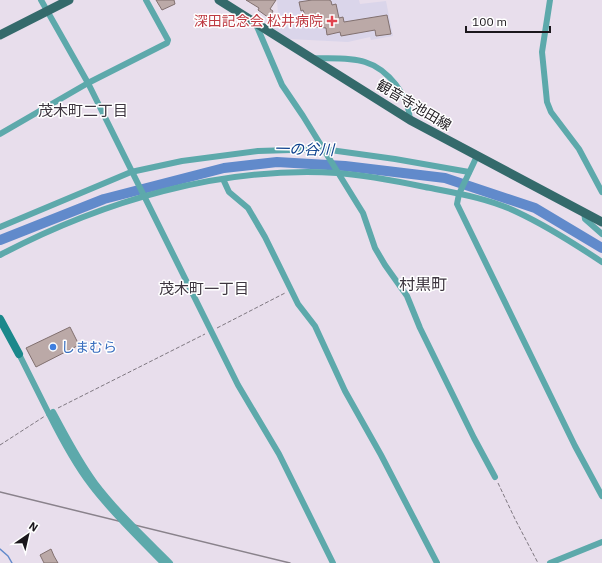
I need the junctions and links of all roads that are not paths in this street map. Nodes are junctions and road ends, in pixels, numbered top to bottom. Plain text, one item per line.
1 (41, 0) edge
2 (69, 0) edge
3 (146, 0) edge
4 (219, 0) edge
5 (550, 0) edge
6 (47, 11) junction
7 (255, 22) junction
8 (0, 35) edge
9 (311, 58) junction
10 (88, 83) junction
11 (410, 120) junction
12 (0, 134) edge
13 (323, 149) junction
14 (477, 156) junction
15 (131, 172) junction
16 (469, 172) junction
17 (337, 173) junction
18 (223, 179) junction
19 (602, 192) edge
20 (459, 194) junction
21 (143, 197) junction
22 (584, 212) junction
23 (602, 222) edge
24 (0, 227) edge
25 (602, 234) edge
26 (0, 255) edge
27 (602, 262) edge
28 (0, 319) edge
29 (19, 354) joint
30 (50, 413) junction
31 (495, 477) road end
32 (602, 496) edge
33 (602, 542) edge
34 (163, 563) edge
35 (169, 563) edge
36 (333, 563) edge
37 (437, 563) edge
38 (550, 563) edge

1 - 6 street
2 - 6 main road
3 - 10 street
4 - 7 main road, 観音寺池田線
5 - 19 street
6 - 8 main road
6 - 10 street
7 - 9 main road, 観音寺池田線
7 - 13 street
9 - 11 main road, 観音寺池田線
9 - 11 street
10 - 12 street
10 - 15 street
11 - 14 main road, 観音寺池田線
13 - 15 street
13 - 16 street
13 - 17 street
14 - 16 street
14 - 22 main road, 観音寺池田線
15 - 21 street
15 - 24 street
16 - 20 street
17 - 18 street
17 - 20 street
17 - 31 street
18 - 21 street
18 - 37 street
20 - 27 street
20 - 32 street
21 - 26 street
21 - 36 street
22 - 23 main road, 観音寺池田線
22 - 25 street
28 - 29 street
29 - 30 street
30 - 34 street, bridge
30 - 35 street, bridge
33 - 38 street

